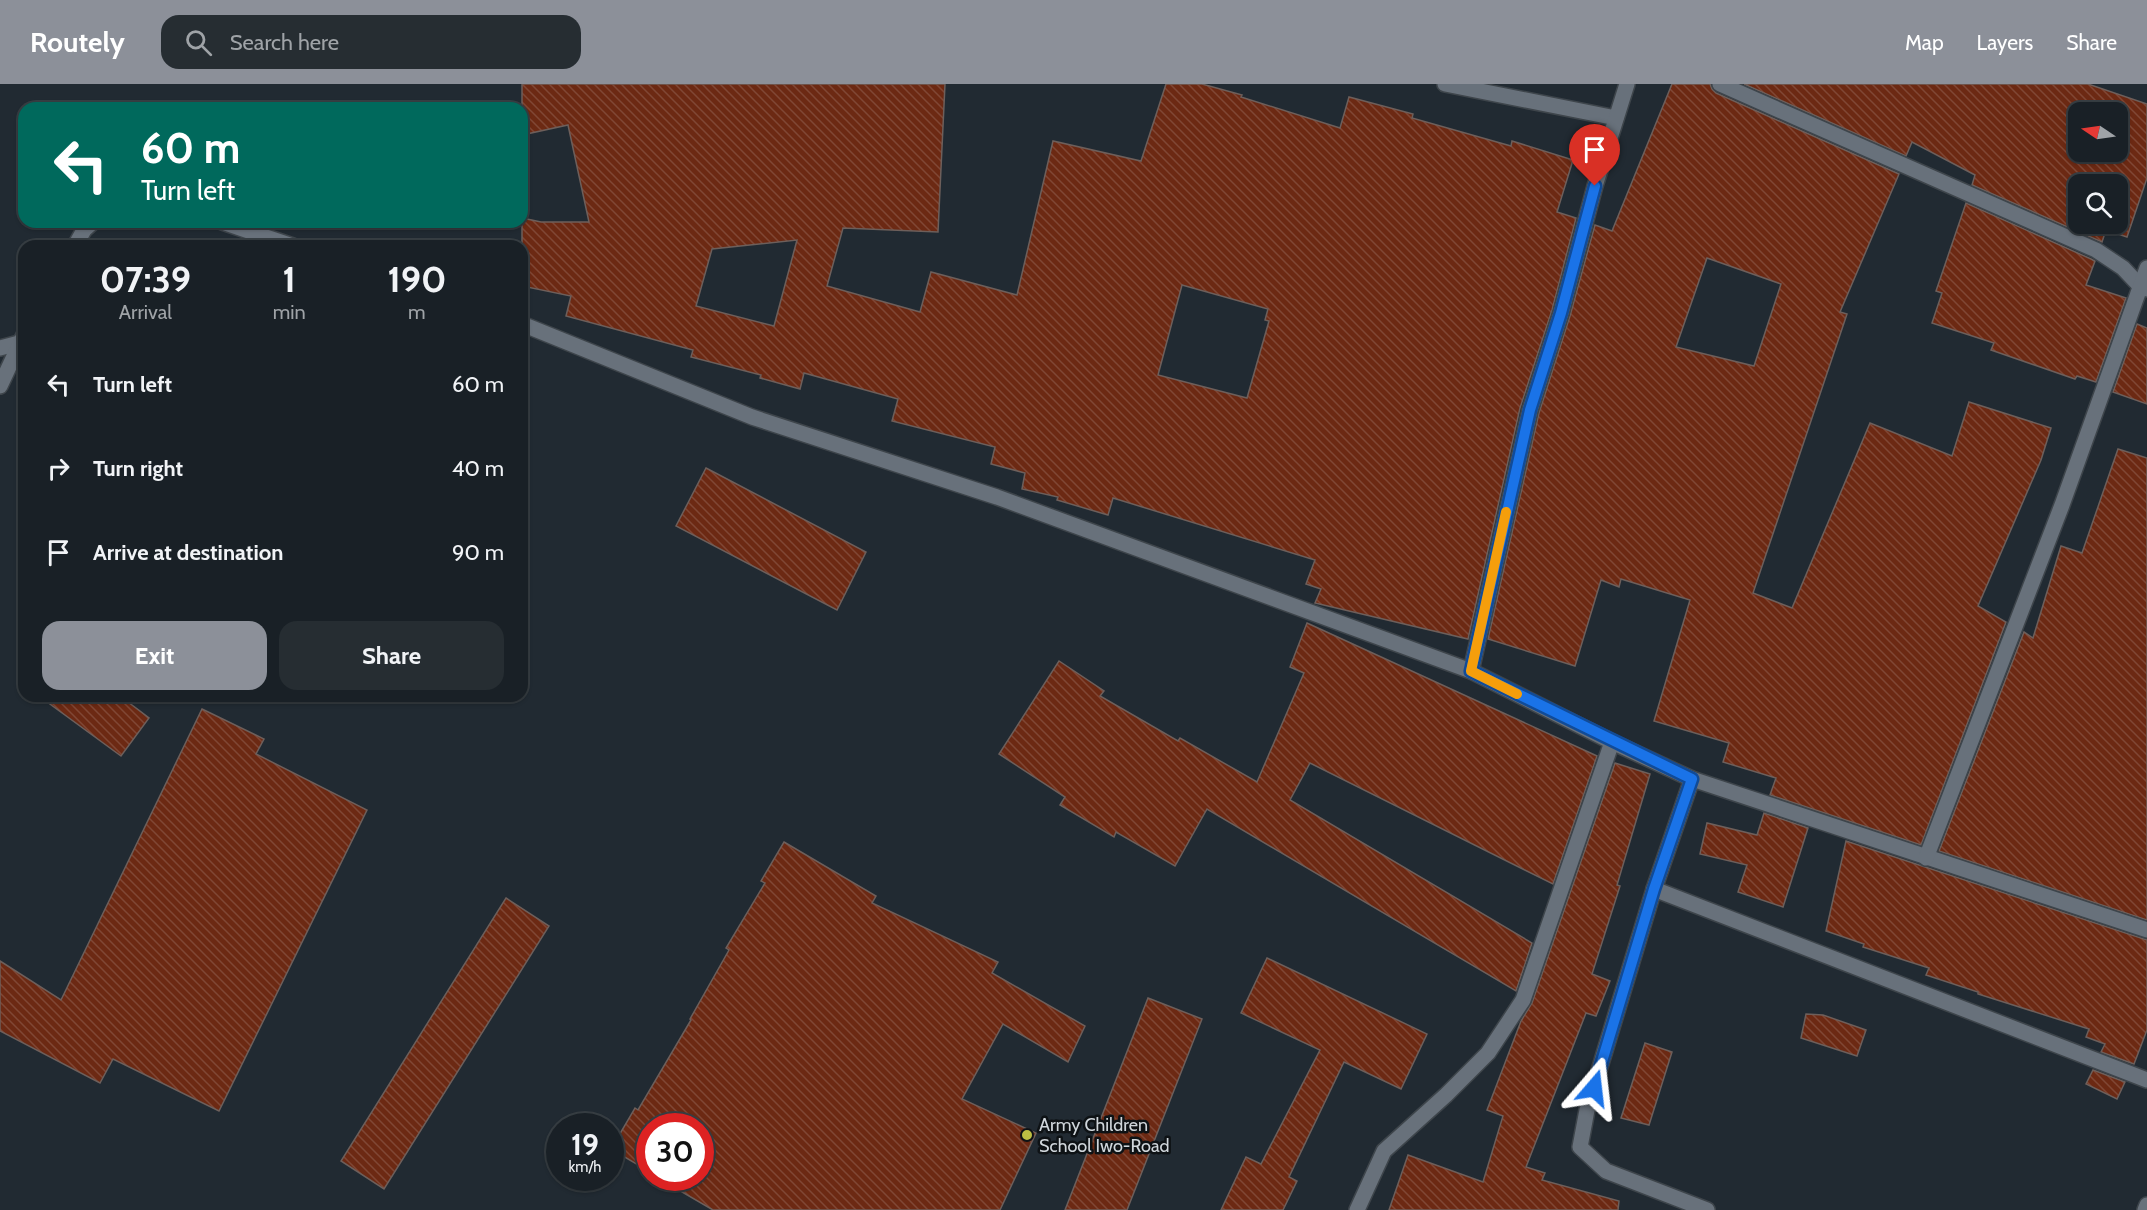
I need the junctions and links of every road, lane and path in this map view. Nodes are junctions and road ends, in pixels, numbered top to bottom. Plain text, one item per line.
1 (1445, 84) edge
2 (1627, 84) edge
3 (1720, 84) edge
4 (1616, 118) junction
5 (240, 228) edge
6 (275, 240) edge
7 (2147, 268) edge
8 (2144, 288) edge
9 (528, 326) edge
10 (18, 341) edge
11 (0, 348) edge
12 (18, 348) edge
13 (0, 386) edge
14 (1471, 671) junction
15 (1612, 742) junction
16 (1692, 779) junction
17 (1926, 858) junction
18 (1654, 889) junction
19 (2147, 930) edge
20 (2147, 1080) edge
21 (2147, 1205) edge
22 (1357, 1210) edge
23 (1707, 1210) edge
24 (2145, 1210) edge

1 - 4 street
2 - 4 street
3 - 8 street
4 - 14 street
5 - 6 street
7 - 8 street
8 - 17 street
9 - 14 street
10 - 11 street
12 - 13 street
14 - 15 street
15 - 16 street
15 - 22 street
16 - 17 street
16 - 18 street
17 - 19 street
18 - 20 street
18 - 23 street
21 - 24 street

